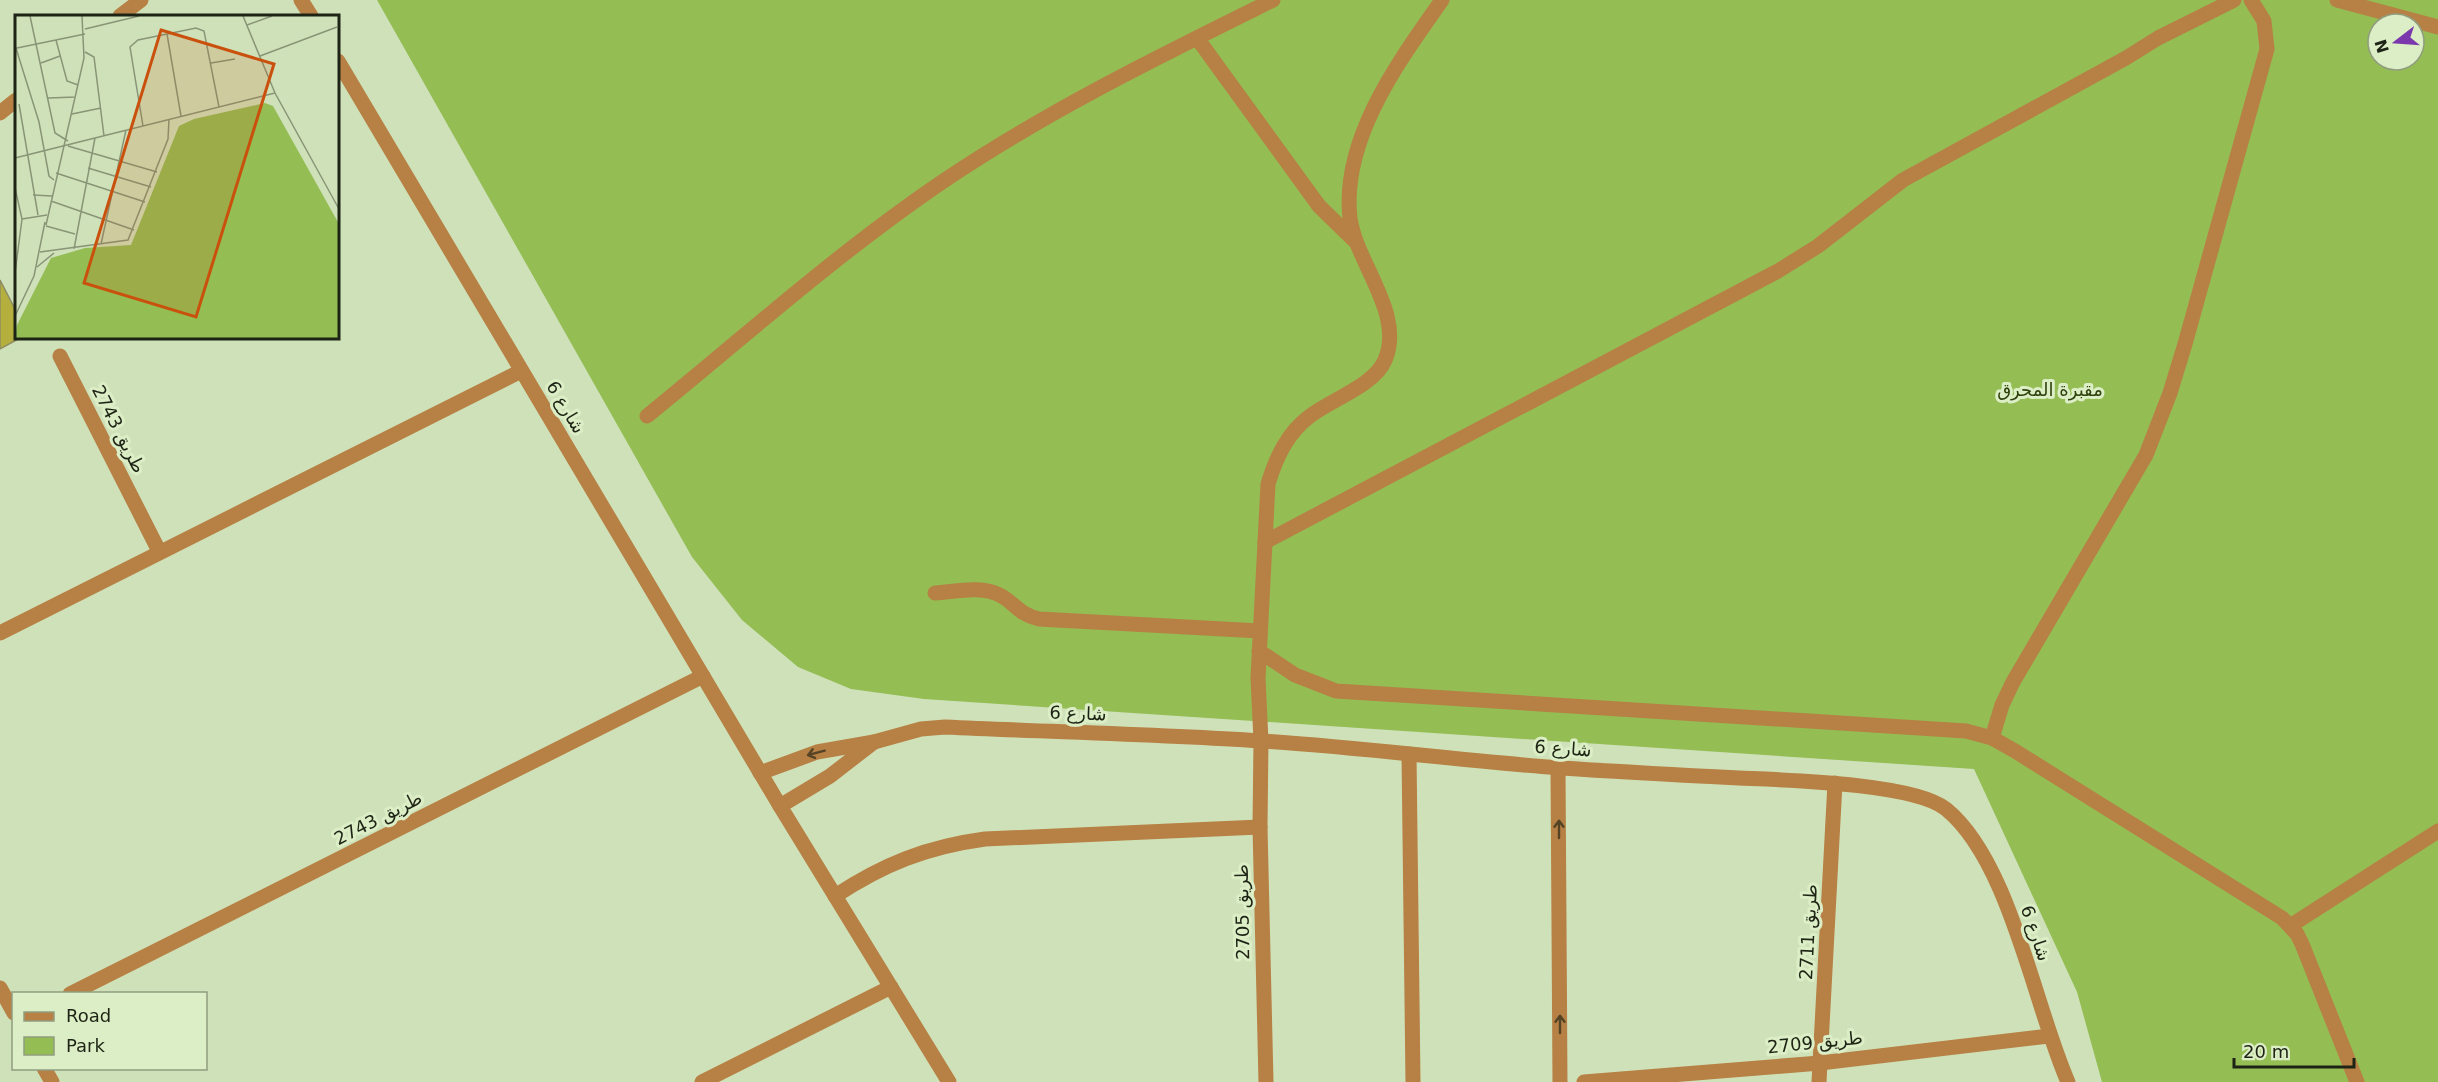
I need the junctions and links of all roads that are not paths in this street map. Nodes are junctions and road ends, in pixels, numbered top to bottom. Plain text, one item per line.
1 (141, 0) edge
2 (301, 0) edge
3 (1273, 0) edge
4 (1442, 0) edge
5 (2234, 0) edge
6 (2251, 0) edge
7 (2337, 0) edge
8 (121, 15) edge
9 (310, 15) edge
10 (2438, 27) edge
11 (1197, 38) junction
12 (339, 64) edge
13 (15, 101) edge
14 (0, 113) edge
15 (1355, 241) junction
16 (60, 356) dead end
17 (521, 371) junction
18 (647, 416) dead end
19 (1265, 542) junction
20 (159, 551) junction
21 (934, 593) dead end
22 (1260, 631) junction
23 (0, 633) edge
24 (1259, 651) junction
25 (703, 676) junction
26 (1992, 738) junction
27 (1261, 741) junction
28 (874, 742) junction
29 (1409, 754) junction
30 (1558, 768) junction
31 (760, 772) junction
32 (1835, 783) junction
33 (780, 806) junction
34 (1260, 827) junction
35 (2438, 831) edge
36 (835, 896) junction
37 (2290, 926) junction
38 (891, 987) junction
39 (0, 988) edge
40 (72, 992) edge
41 (12, 1009) edge
42 (2049, 1036) junction
43 (1820, 1063) junction
44 (702, 1082) edge
45 (949, 1082) edge
46 (1266, 1082) edge
47 (1413, 1082) edge
48 (1560, 1082) edge
49 (1584, 1082) edge
50 (1819, 1082) edge
51 (2068, 1082) edge
52 (2357, 1082) edge

1 - 8 street
2 - 9 street
3 - 11 street
4 - 15 street
5 - 19 street
6 - 26 street
7 - 10 street
11 - 15 street
11 - 18 street
12 - 17 street, شارع 6
13 - 14 street
15 - 19 street, طريق 2705
16 - 20 street, طريق 2743
17 - 20 street
17 - 25 street, شارع 6
19 - 22 street, طريق 2705
20 - 23 street
21 - 22 street
22 - 24 street, طريق 2705
24 - 26 street
24 - 27 street, طريق 2705
25 - 31 street, شارع 6
25 - 40 street, طريق 2743
26 - 37 street
27 - 28 street, شارع 6
27 - 29 street, شارع 6
27 - 34 street, طريق 2705
28 -> 31 street, شارع 6
28 - 33 street, شارع 6
29 - 30 street, شارع 6
29 - 47 street
30 - 32 street, شارع 6
48 -> 30 street
31 - 33 street, شارع 6
32 - 42 street, شارع 6
32 - 43 street, طريق 2711
33 - 36 street, شارع 6
34 - 36 street
34 - 46 street, طريق 2705
35 - 37 street
36 - 38 street, شارع 6
37 - 52 street
38 - 44 street
38 - 45 street, شارع 6
39 - 41 street
42 - 43 street, طريق 2709
42 - 51 street, شارع 6
43 - 49 street, طريق 2709
43 - 50 street, طريق 2711

